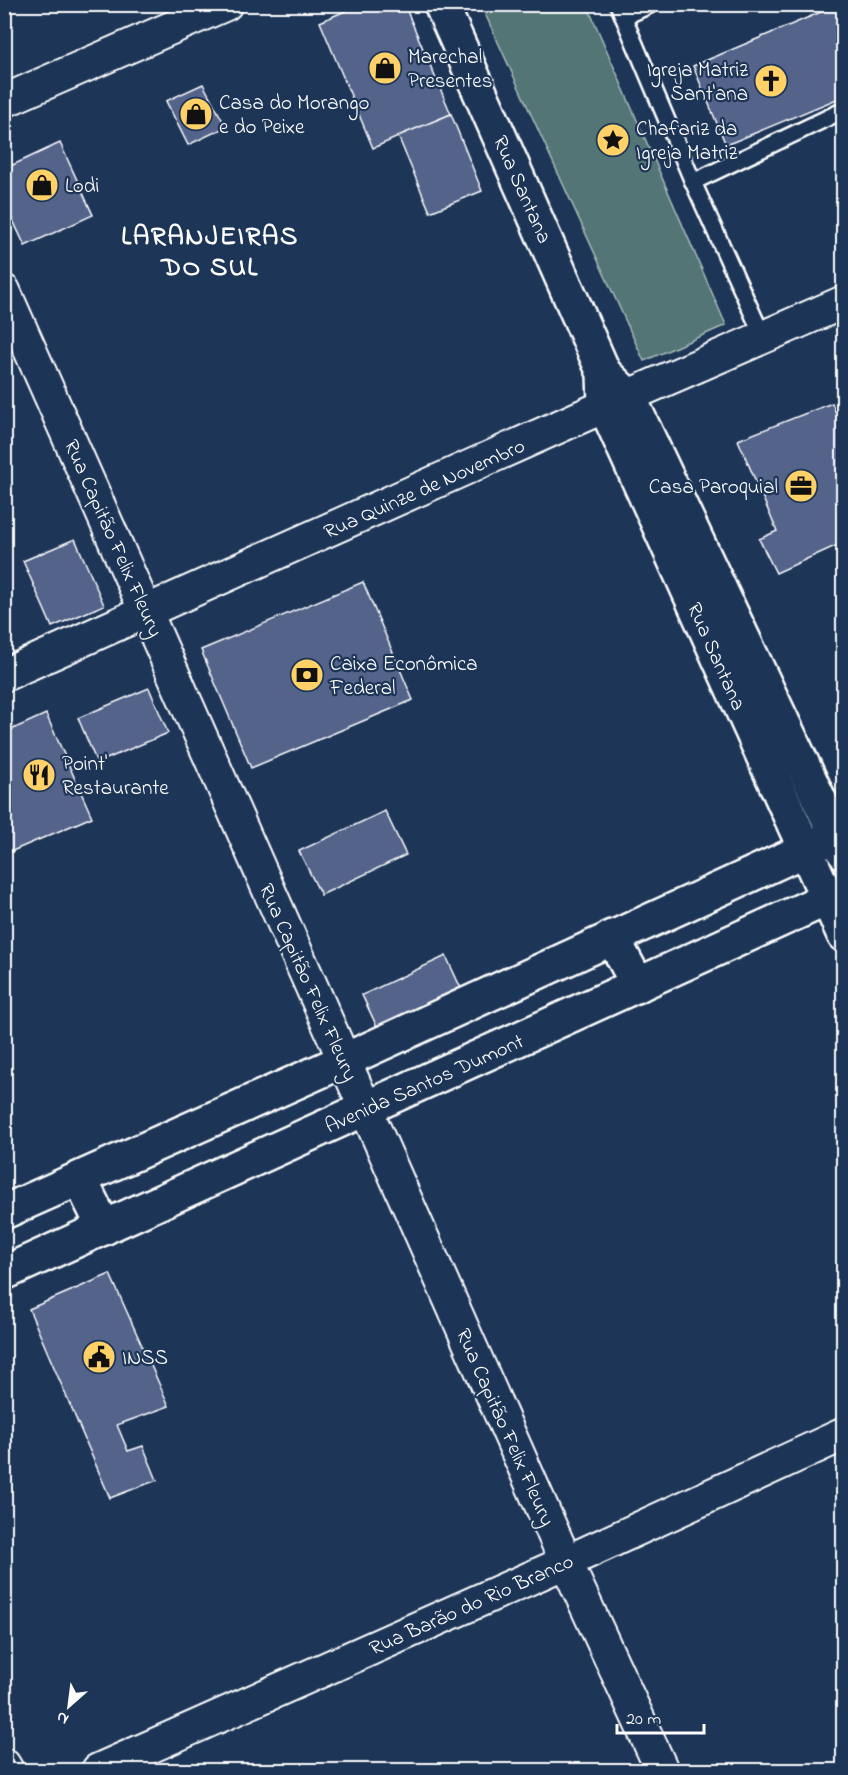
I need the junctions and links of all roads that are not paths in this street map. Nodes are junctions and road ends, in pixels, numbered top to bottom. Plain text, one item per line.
1 (226, 4) edge
2 (441, 4) edge
3 (652, 4) edge
4 (621, 11) edge
5 (4, 101) edge
6 (843, 110) edge
7 (693, 182) junction
8 (4, 291) edge
9 (843, 302) edge
10 (763, 337) junction
11 (617, 401) junction
12 (147, 612) junction
13 (724, 635) junction
14 (4, 675) edge
15 (841, 840) edge
16 (804, 849) junction
17 (836, 895) edge
18 (843, 935) edge
19 (612, 937) junction
20 (638, 985) junction
21 (343, 1061) junction
22 (366, 1109) junction
23 (80, 1179) junction
24 (4, 1212) edge
25 (104, 1228) junction
26 (4, 1273) edge
27 (843, 1434) edge
28 (566, 1562) junction
29 (4, 1765) edge
30 (7, 1770) edge
31 (98, 1770) edge
32 (662, 1770) edge

1 - 5 street
2 - 11 main road, Rua Santana
3 - 4 lane
4 - 7 lane
6 - 7 lane
7 - 10 lane
8 - 12 street, Rua Capitão Felix Fleury
9 - 10 street, Rua Quinze de Novembro
10 - 11 street, Rua Quinze de Novembro
11 - 12 street, Rua Quinze de Novembro
11 - 13 main road, Rua Santana
12 - 14 street, Rua Quinze de Novembro
12 - 21 street, Rua Capitão Felix Fleury
13 - 15 main road, Rua Santana
13 - 16 main road, Rua Santana
15 - 16 main road
16 - 17 main road, Rua Santana
16 - 19 main road
17 - 18 main road, Rua Santana
17 - 20 main road, Avenida Santos Dumont
19 - 20 main road
19 - 21 main road
20 - 22 main road, Avenida Santos Dumont
21 - 22 street, Rua Capitão Felix Fleury
21 - 23 main road
22 - 25 main road, Avenida Santos Dumont
22 - 28 street, Rua Capitão Felix Fleury
23 - 24 main road
23 - 25 main road
25 - 26 main road, Avenida Santos Dumont
27 - 28 street, Rua Barão do Rio Branco
28 - 31 street, Rua Barão do Rio Branco
28 - 32 street, Rua Capitão Felix Fleury
29 - 30 street

